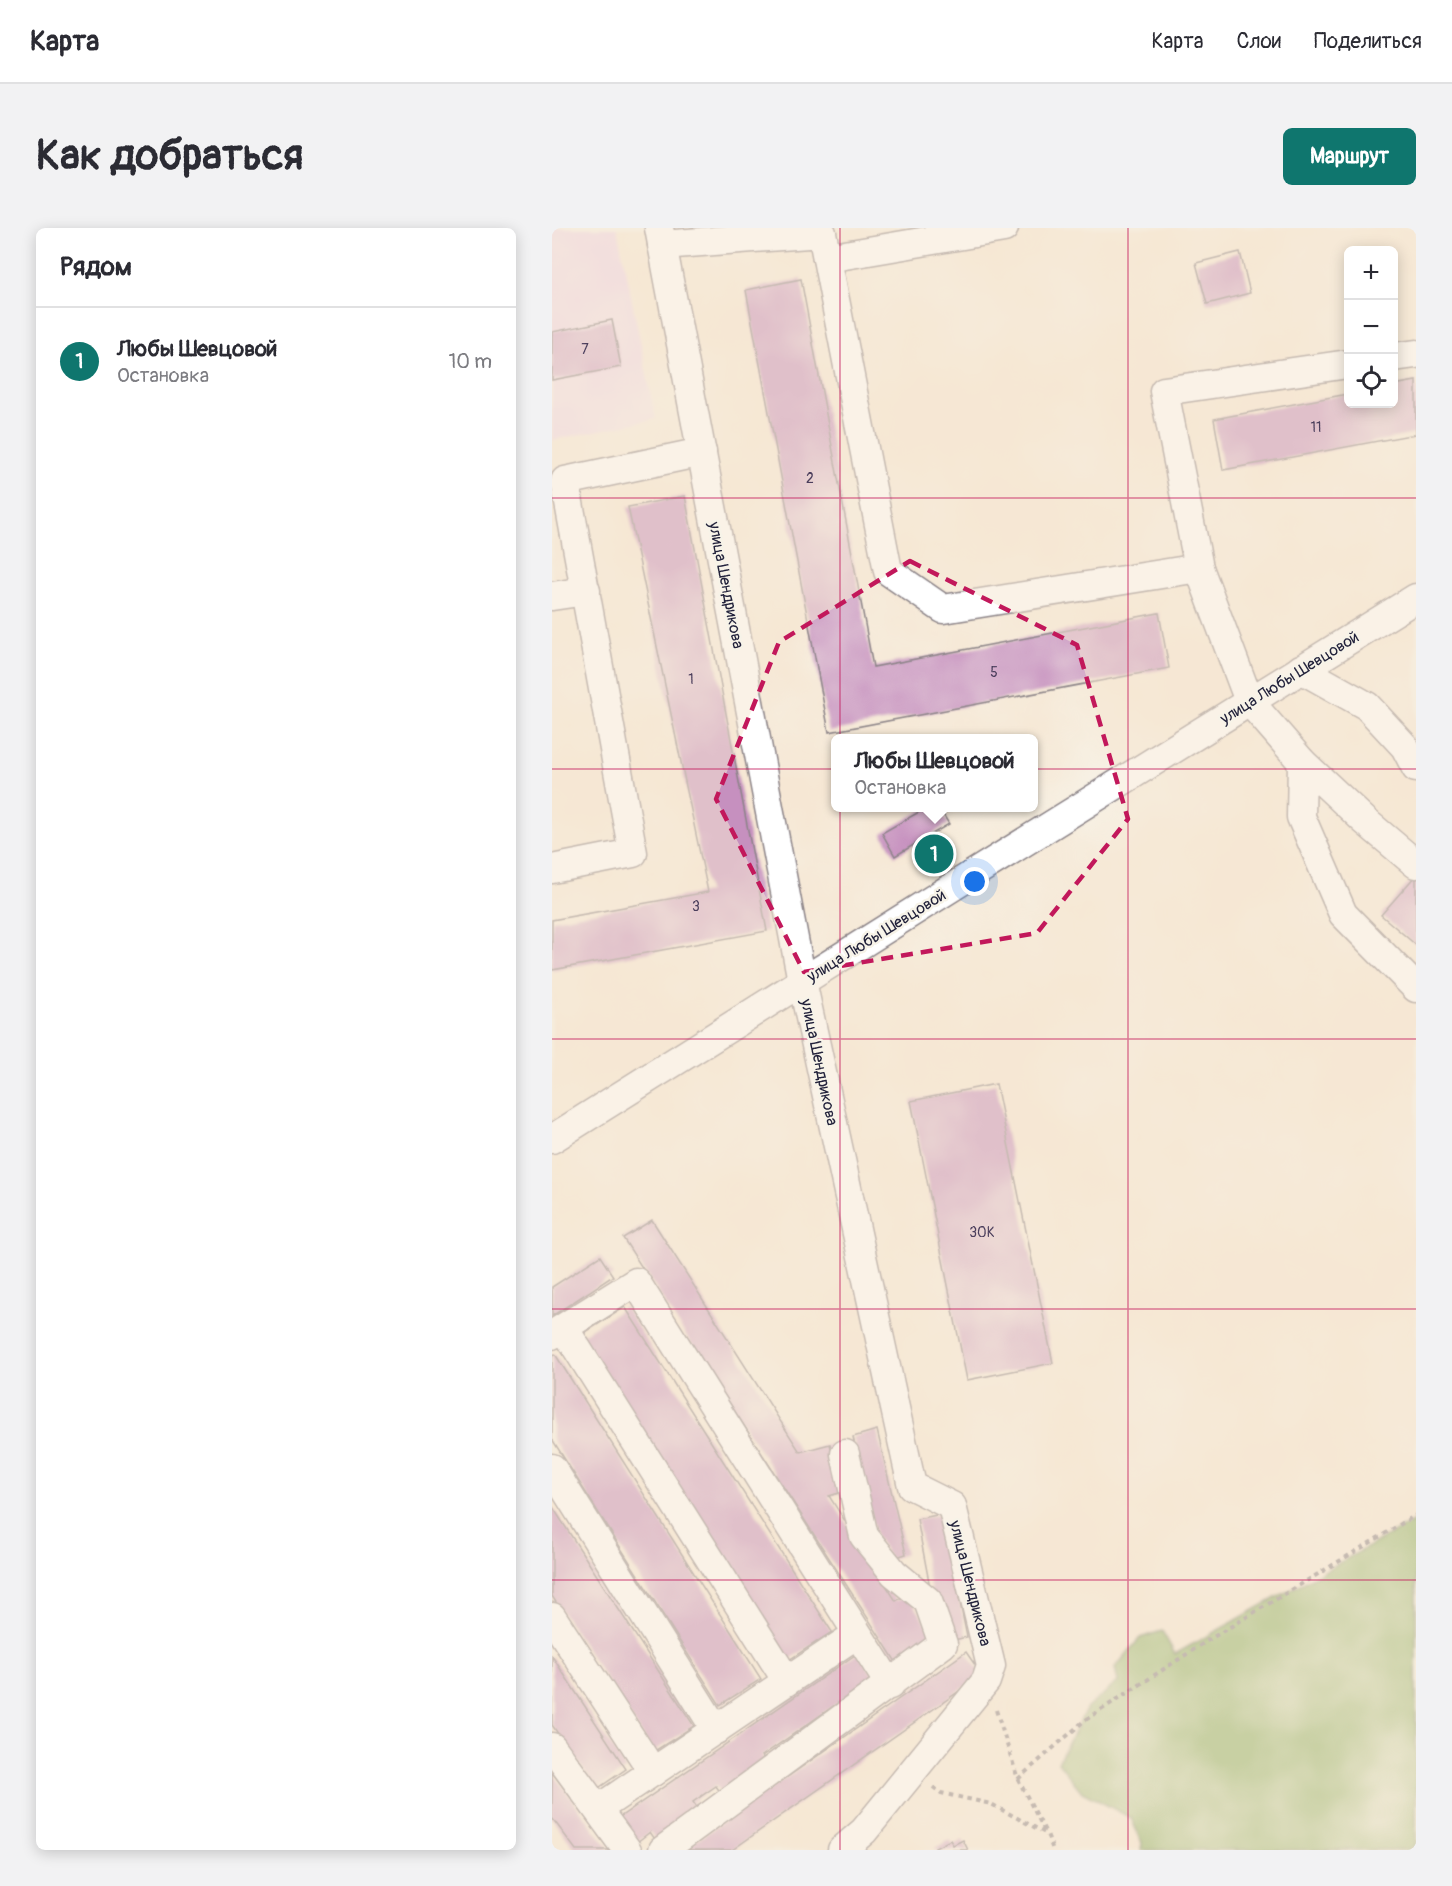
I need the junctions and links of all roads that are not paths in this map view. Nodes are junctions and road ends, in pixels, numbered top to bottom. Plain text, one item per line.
1 (1004, 228) edge
2 (661, 236) edge
3 (826, 258) junction
4 (1416, 354) edge
5 (1398, 356) edge
6 (1344, 365) edge
7 (702, 452) junction
8 (1199, 568) junction
9 (586, 591) junction
10 (552, 596) edge
11 (1416, 598) edge
12 (1301, 669) junction
13 (1249, 701) junction
14 (1302, 762) junction
15 (1416, 768) edge
16 (1416, 864) edge
17 (552, 869) edge
18 (802, 981) junction
19 (1416, 988) edge
20 (552, 1139) edge
21 (558, 1332) edge
22 (845, 1454) dead end
23 (552, 1468) edge
24 (552, 1617) edge
25 (858, 1634) junction
26 (787, 1682) junction
27 (890, 1685) junction
28 (716, 1730) junction
29 (552, 1747) edge
30 (652, 1772) junction
31 (598, 1809) junction
32 (627, 1850) edge
33 (663, 1850) edge
34 (842, 1850) edge

1 - 3 street
2 - 3 street
2 - 7 street, улица Шендрикова
3 - 8 street
4 - 5 street
6 - 8 street
7 - 9 street
7 - 18 street, улица Шендрикова
8 - 13 street
9 - 10 street
9 - 17 street
11 - 12 street, улица Любы Шевцовой
12 - 13 street, улица Любы Шевцовой
12 - 15 street
13 - 14 street
13 - 18 street, улица Любы Шевцовой
14 - 16 street
14 - 19 street
18 - 20 street, улица Любы Шевцовой
18 - 34 street, улица Шендрикова
21 - 25 street
21 - 26 street
22 - 27 street
23 - 28 street
24 - 30 street
25 - 26 street
25 - 27 street
26 - 28 street
27 - 33 street
28 - 30 street
29 - 31 street
30 - 31 street
31 - 32 street

